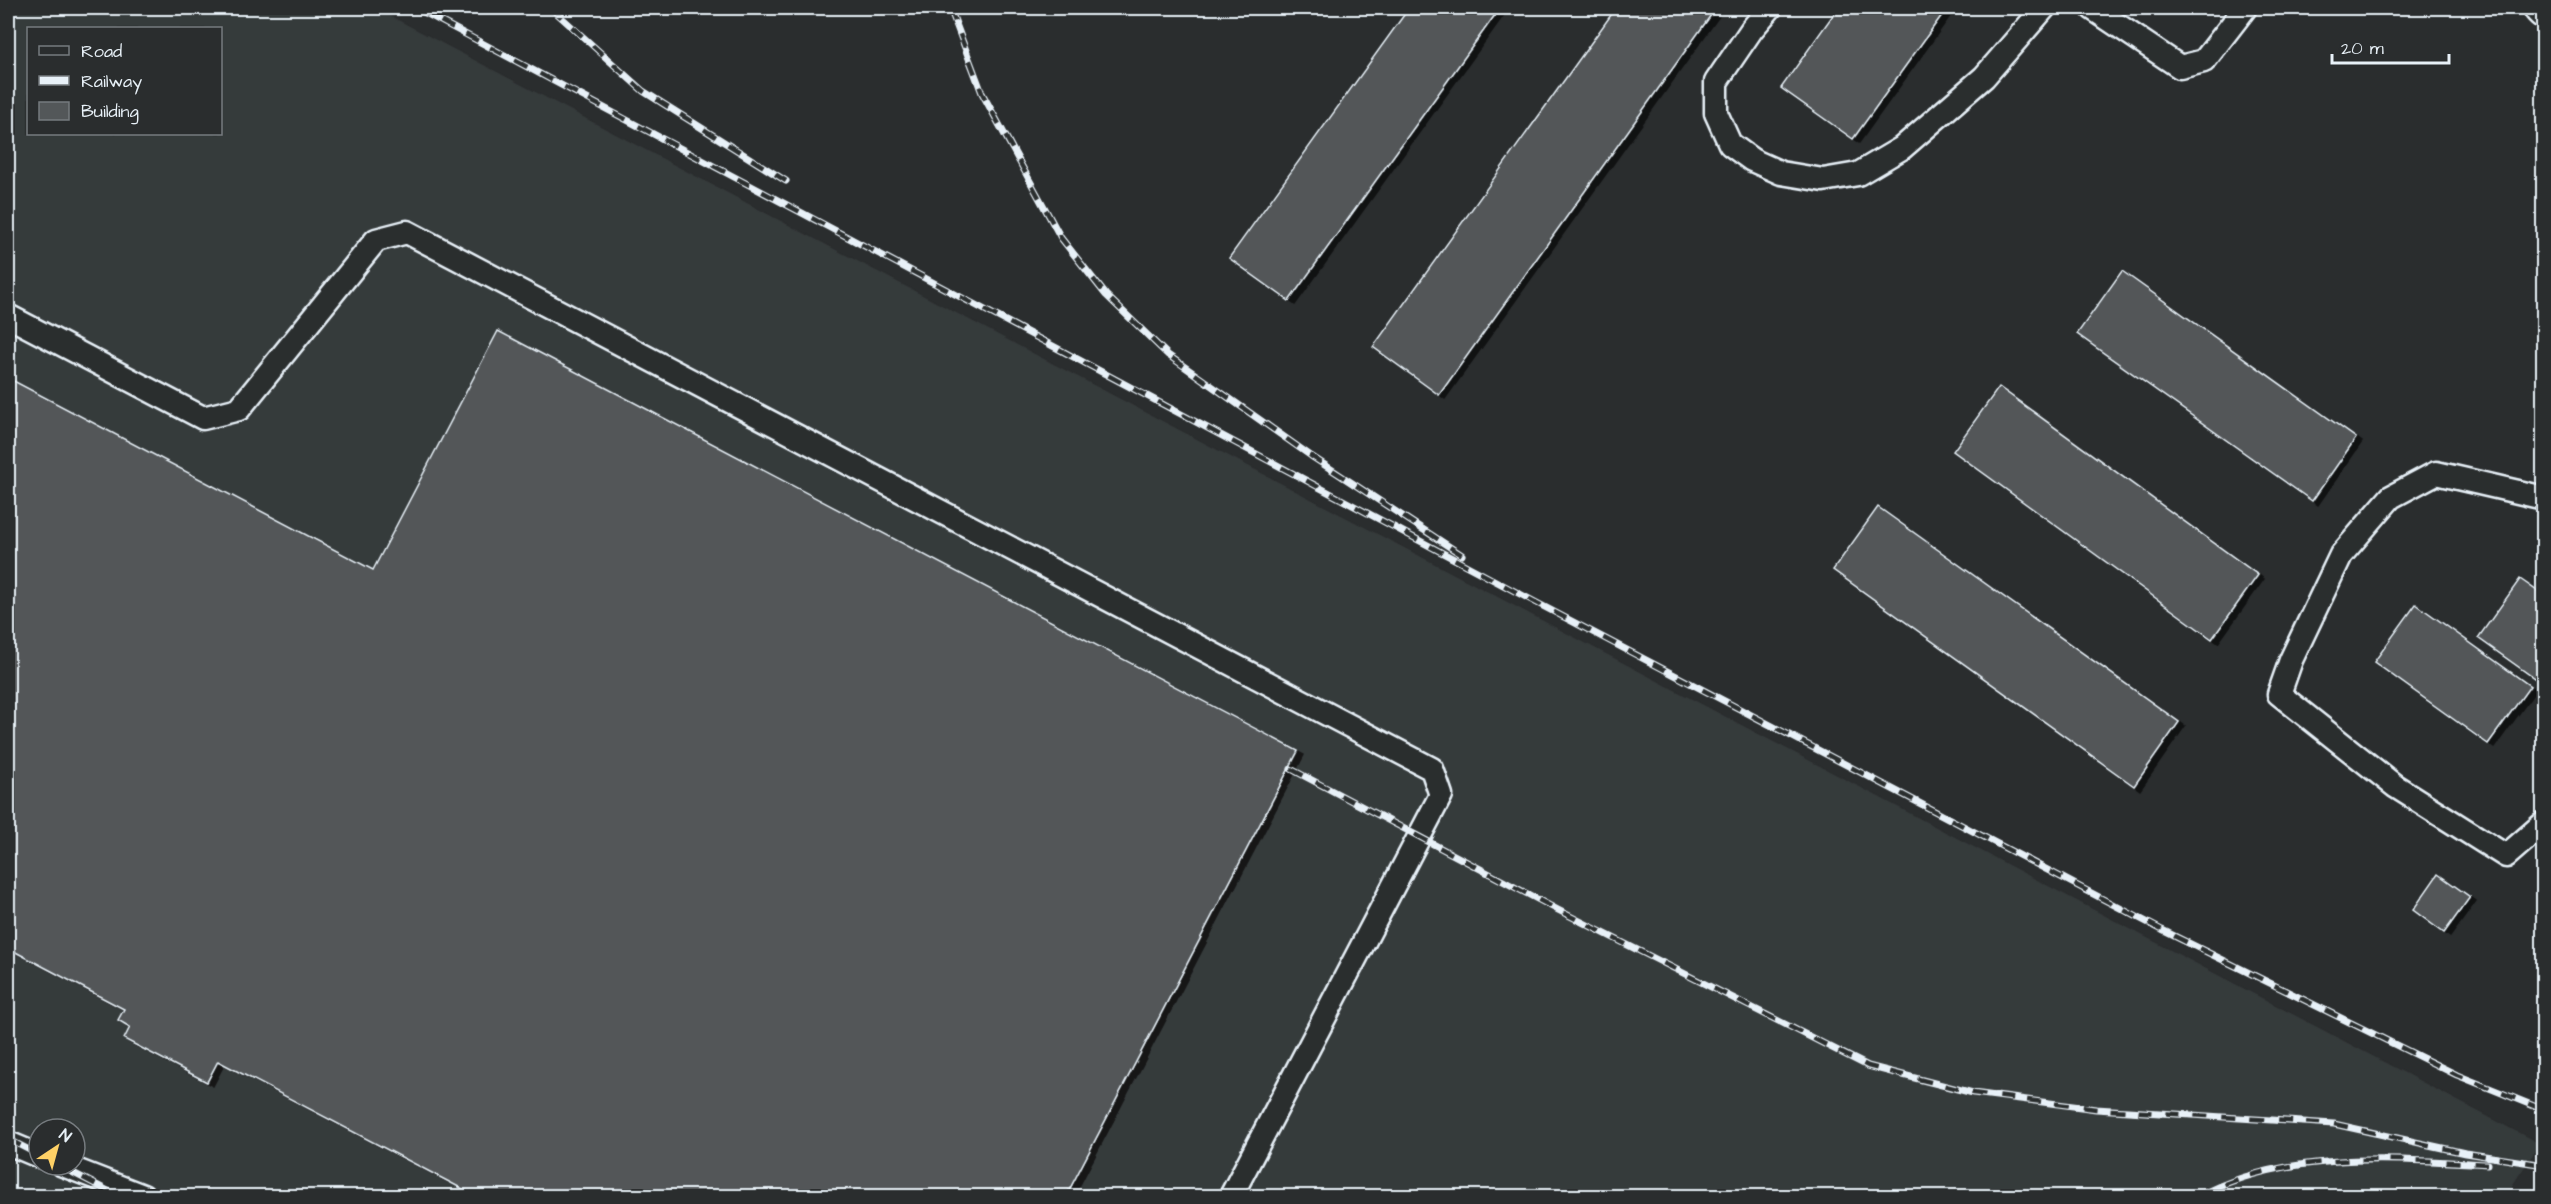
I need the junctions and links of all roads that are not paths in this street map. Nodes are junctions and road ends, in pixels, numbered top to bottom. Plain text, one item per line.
1 (1770, 8) edge
2 (2044, 8) edge
3 (2092, 8) edge
4 (2245, 8) edge
5 (8, 316) edge
6 (2544, 498) edge
7 (2544, 823) edge
8 (8, 1143) edge
9 (27, 1151) edge
10 (87, 1175) edge
11 (143, 1197) edge
12 (1231, 1197) edge

1 - 2 lane
3 - 4 lane
5 - 12 lane
6 - 7 lane
8 - 9 lane
10 - 11 lane

